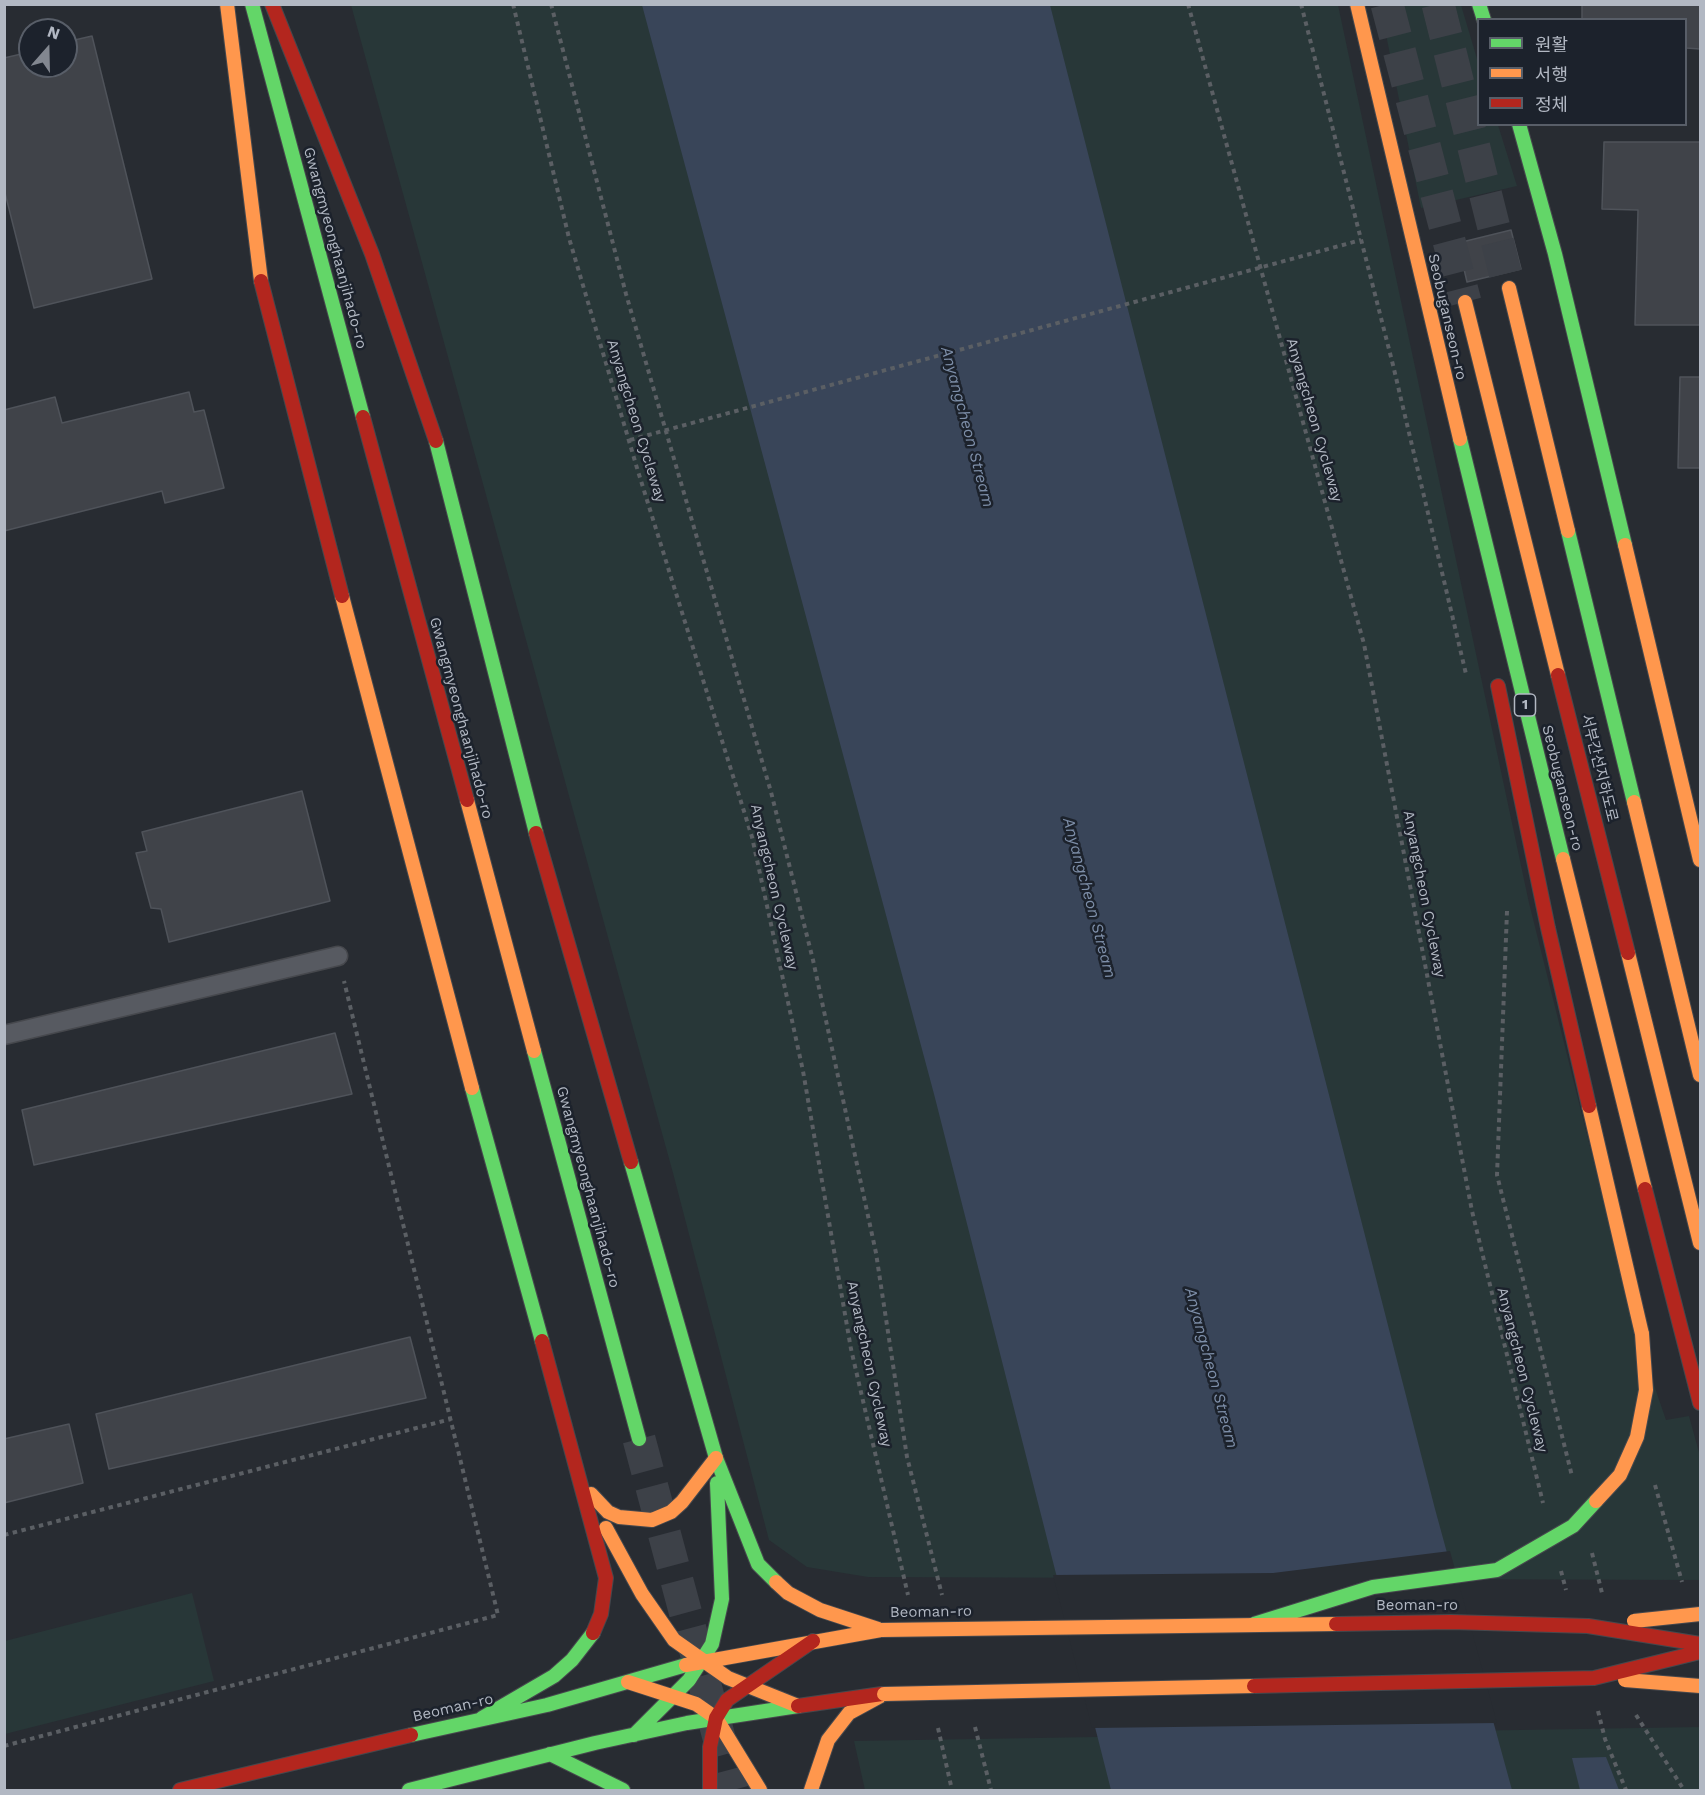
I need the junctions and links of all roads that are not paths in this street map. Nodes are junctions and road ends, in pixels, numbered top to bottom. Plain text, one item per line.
1 (227, 4) edge
2 (252, 4) edge
3 (273, 4) edge
4 (1357, 4) edge
5 (1520, 126) edge
6 (1509, 288) tunnel mouth
7 (1465, 302) tunnel mouth
8 (1444, 380) junction
9 (1459, 495) dead end
10 (1495, 671) dead end
11 (1701, 860) edge
12 (338, 956) road end
13 (4, 1035) edge
14 (1701, 1076) edge
15 (1701, 1243) edge
16 (1701, 1403) edge
17 (639, 1439) tunnel mouth
18 (716, 1458) junction
19 (583, 1486) junction
20 (1701, 1614) edge
21 (1254, 1624) junction
22 (1588, 1626) junction
23 (881, 1630) junction
24 (813, 1641) junction
25 (1701, 1644) edge
26 (1701, 1653) edge
27 (702, 1662) junction
28 (1593, 1678) junction
29 (628, 1682) junction
30 (746, 1684) junction
31 (1701, 1686) edge
32 (884, 1694) junction
33 (674, 1695) junction
34 (798, 1706) junction
35 (482, 1718) junction
36 (716, 1718) junction
37 (634, 1734) junction
38 (550, 1754) junction
39 (180, 1791) edge
40 (408, 1791) edge
41 (623, 1791) edge
42 (710, 1791) edge
43 (760, 1791) edge
44 (811, 1791) edge

1 - 19 main road
2 - 17 main road, Gwangmyeonghaanjihado-ro
3 - 18 main road
4 - 8 main road, Seobuganseon-ro / 1
5 - 11 main road
6 - 14 main road, 서부간선지하도로
7 - 15 main road, 서부간선지하도로
8 - 9 main road
8 - 16 main road, Seobuganseon-ro / 1
10 - 21 main road, bridge
12 - 13 lane
18 - 19 main road
18 - 23 main road
18 - 27 main road
19 - 27 main road
19 - 35 main road
20 - 22 main road, bridge
21 - 22 main road, Beoman-ro, bridge
21 - 23 main road, Beoman-ro, bridge
22 - 25 main road, Beoman-ro, bridge
23 - 24 main road, Beoman-ro
24 - 27 main road, Beoman-ro
24 - 30 main road
26 - 28 main road, bridge
27 - 29 main road, Beoman-ro
27 - 30 main road
27 - 33 main road
28 - 31 main road, bridge
28 - 32 main road, bridge
29 - 33 main road
29 - 35 main road, Beoman-ro
30 - 34 main road
30 - 36 main road
32 - 34 main road
32 - 44 main road
33 - 36 main road
33 - 37 main road
34 - 36 main road
35 - 39 main road, Beoman-ro
36 - 37 main road
36 - 42 main road
36 - 43 main road
37 - 38 main road
38 - 40 main road
38 - 41 main road

